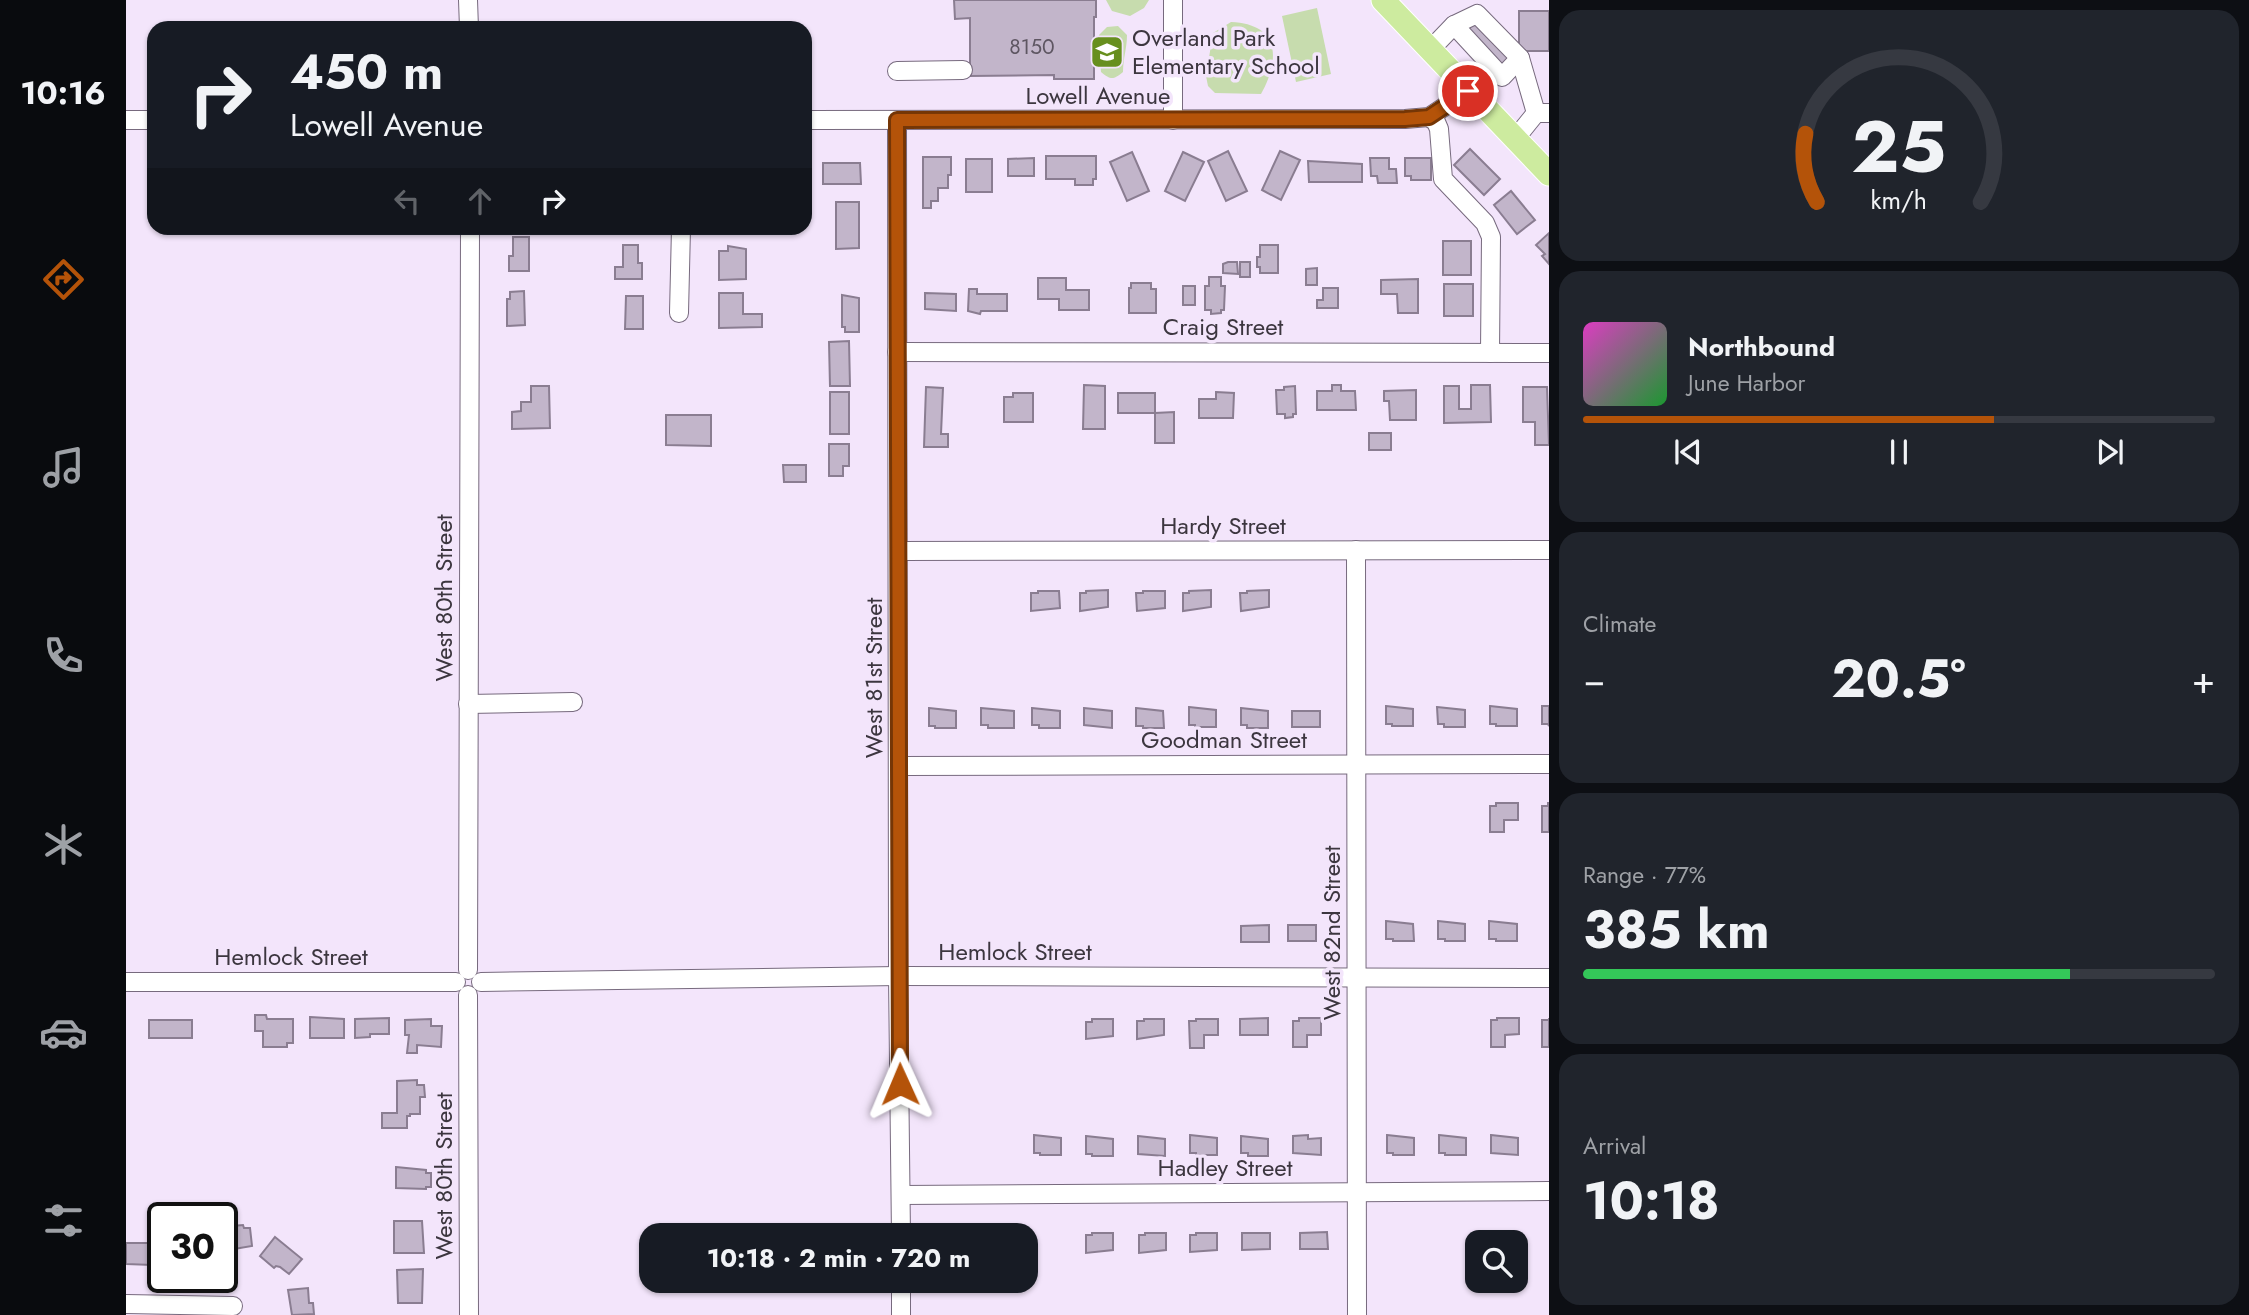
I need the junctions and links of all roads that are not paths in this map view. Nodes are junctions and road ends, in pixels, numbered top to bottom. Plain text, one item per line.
1 (468, 0) edge
2 (1173, 0) edge
3 (1383, 0) edge
4 (468, 21) edge
5 (1454, 25) junction
6 (1430, 50) junction
7 (1520, 58) junction
8 (963, 70) dead end
9 (897, 71) dead end
10 (1468, 91) junction
11 (1542, 113) edge
12 (1429, 117) junction
13 (126, 120) edge
14 (147, 120) edge
15 (812, 120) edge
16 (897, 120) junction
17 (1173, 120) junction
18 (1515, 139) junction
19 (1549, 174) edge
20 (470, 235) edge
21 (681, 235) edge
22 (679, 313) dead end
23 (897, 352) junction
24 (1549, 353) edge
25 (1490, 354) junction
26 (1356, 550) junction
27 (1549, 550) edge
28 (898, 551) junction
29 (573, 702) dead end
30 (468, 704) junction
31 (1355, 764) junction
32 (1549, 764) edge
33 (899, 766) junction
34 (898, 976) junction
35 (1549, 978) edge
36 (1357, 979) junction
37 (126, 982) edge
38 (468, 982) junction
39 (1549, 1191) edge
40 (1358, 1192) junction
41 (901, 1195) junction
42 (901, 1223) edge
43 (901, 1293) edge
44 (126, 1304) edge
45 (233, 1306) dead end
46 (469, 1315) edge
47 (901, 1315) edge
48 (1357, 1315) edge

1 - 4 street
2 - 17 street
3 - 6 main road
5 - 6 street
5 - 7 street
5 - 7 street
6 - 10 main road
7 - 11 street
8 - 9 street
10 - 12 street
10 - 18 main road
11 - 18 street
12 - 17 street, Lowell Avenue
12 - 25 street
13 - 14 street
15 - 16 street, Lowell Avenue
16 - 17 street, Lowell Avenue
16 - 23 street, West 81st Street
18 - 19 main road
20 - 30 street, West 80th Street
21 - 22 street
23 - 25 street, Craig Street
23 - 28 street, West 81st Street
24 - 25 street, Craig Street
26 - 27 street, Hardy Street
26 - 28 street, Hardy Street
26 - 31 street, West 82nd Street
28 - 33 street, West 81st Street
29 - 30 street
30 - 38 street, West 80th Street
31 - 32 street, Goodman Street
31 - 33 street, Goodman Street
31 - 36 street, West 82nd Street
33 - 34 street, West 81st Street
34 - 36 street, Hemlock Street
34 - 38 street, Hemlock Street
34 - 41 street, West 81st Street
35 - 36 street, Hemlock Street
36 - 40 street, West 82nd Street
37 - 38 street, Hemlock Street
38 - 46 street, West 80th Street
39 - 40 street, Hadley Street
40 - 41 street, Hadley Street
40 - 48 street, West 82nd Street
41 - 42 street, West 81st Street
43 - 47 street
44 - 45 street

